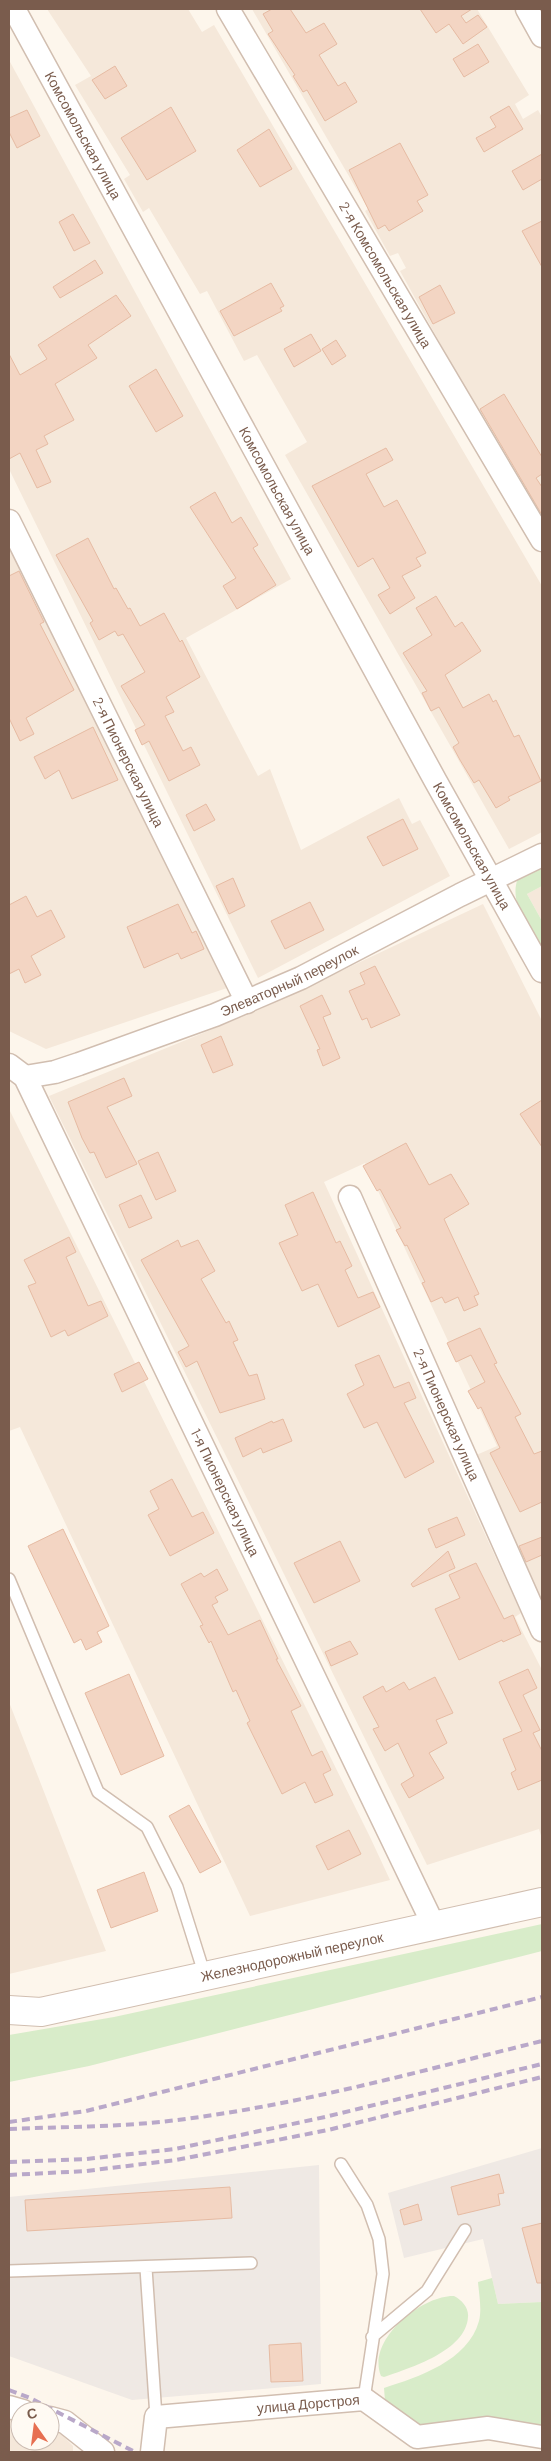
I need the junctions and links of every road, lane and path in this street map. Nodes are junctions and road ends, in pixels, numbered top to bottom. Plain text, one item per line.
1 (14, 9) edge
2 (228, 9) edge
3 (528, 9) edge
4 (542, 36) edge
5 (9, 521) edge
6 (542, 540) edge
7 (542, 855) edge
8 (491, 880) junction
9 (542, 971) edge
10 (247, 1002) junction
11 (17, 1071) edge
12 (350, 1197) dead end
13 (9, 1579) edge
14 (542, 1630) edge
15 (542, 1902) edge
16 (434, 1926) junction
17 (205, 1978) junction
18 (9, 2010) edge
19 (41, 2012) junction
20 (9, 2017) edge
21 (341, 2164) dead end
22 (465, 2230) dead end
23 (251, 2263) dead end
24 (146, 2268) junction
25 (9, 2272) edge
26 (372, 2337) junction
27 (364, 2399) junction
28 (156, 2417) junction
29 (60, 2421) edge
30 (542, 2437) edge
31 (102, 2452) edge
32 (152, 2452) edge

1 - 8 street, Комсомольская улица
2 - 6 street, 2-я Комсомольская улица
3 - 4 street
5 - 10 street, 2-я Пионерская улица
7 - 8 street, Элеваторный переулок
8 - 9 street, Комсомольская улица
8 - 10 street, Элеваторный переулок
10 - 11 street, Элеваторный переулок
11 - 16 street, 1-я Пионерская улица
12 - 14 street, 2-я Пионерская улица
13 - 17 lane
15 - 16 street, Железнодорожный переулок
16 - 17 street, Железнодорожный переулок
17 - 19 street, Железнодорожный переулок
18 - 19 street, Железнодорожный переулок
19 - 20 street
21 - 26 lane
22 - 26 lane
23 - 24 lane
24 - 25 lane
24 - 28 lane
26 - 27 lane
27 - 28 street, улица Дорстроя
27 - 30 street, улица Дорстроя
28 - 32 street
29 - 31 street

